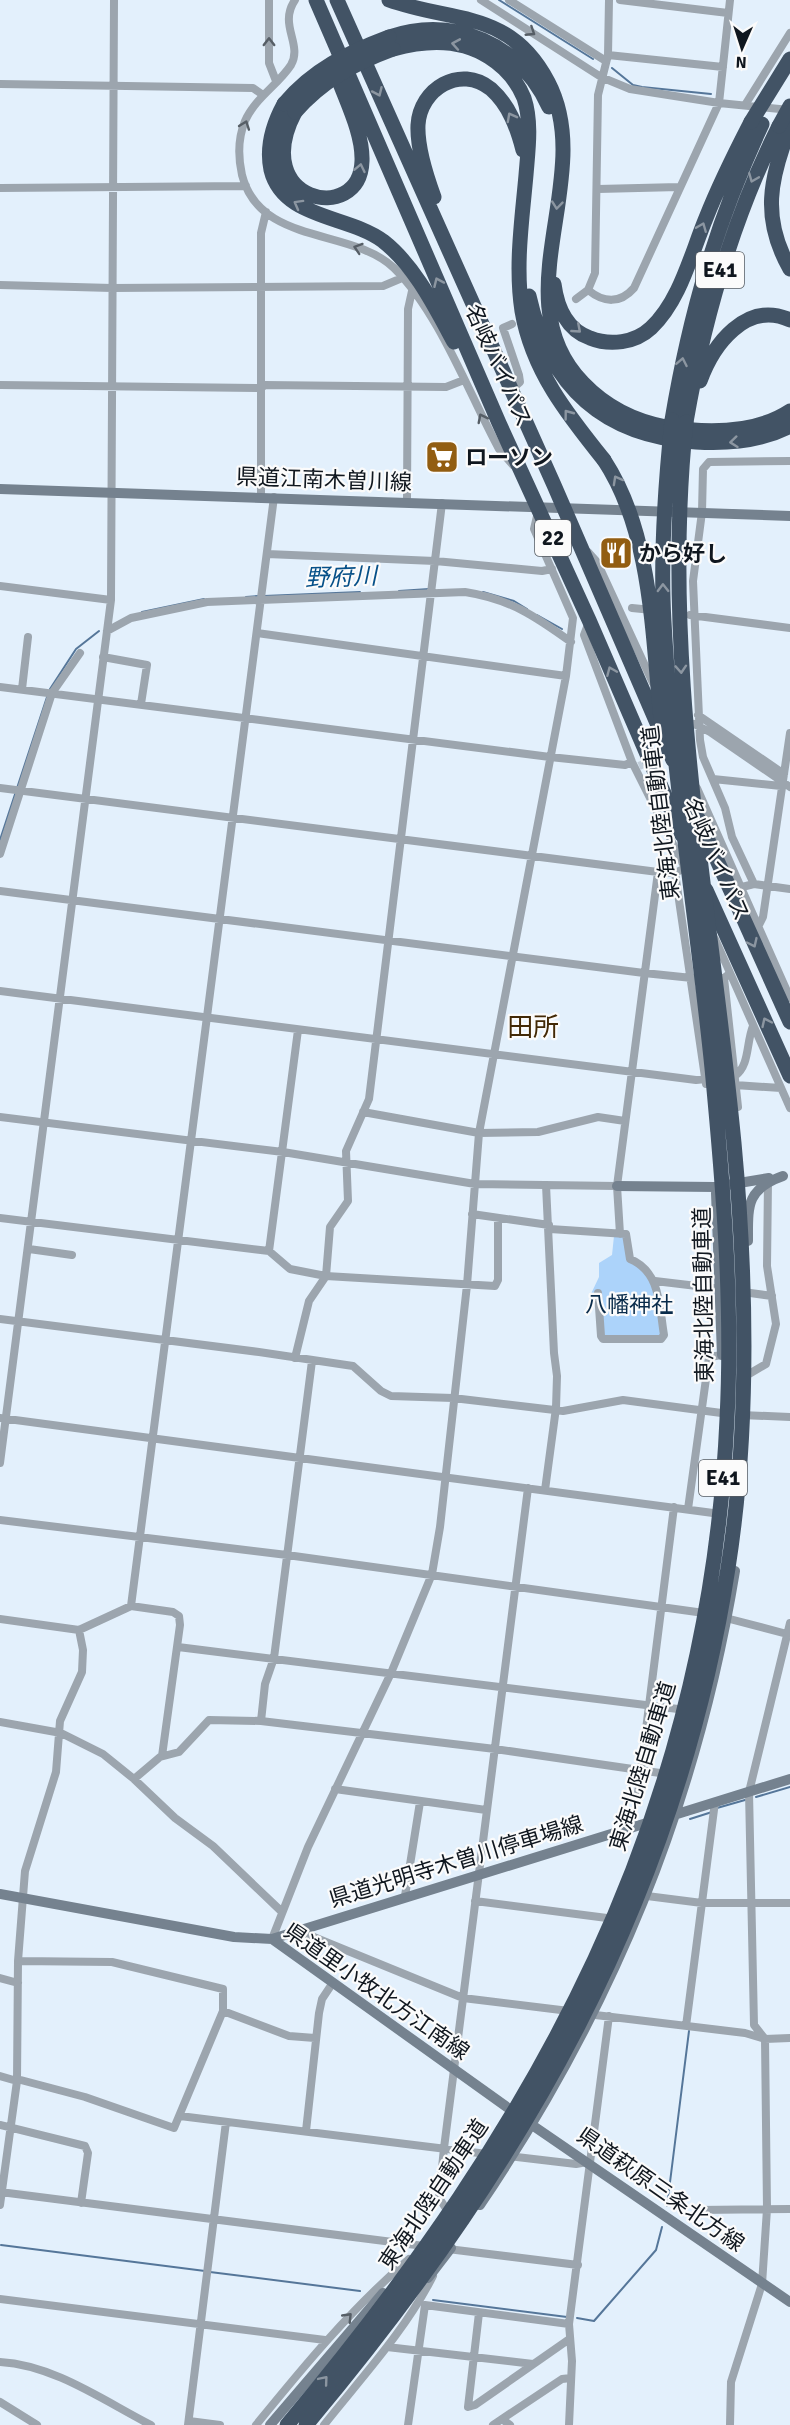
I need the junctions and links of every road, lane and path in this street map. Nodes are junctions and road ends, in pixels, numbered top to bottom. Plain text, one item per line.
1 (114, 0) edge
2 (269, 0) edge
3 (295, 0) edge
4 (309, 0) edge
5 (316, 0) edge
6 (337, 0) edge
7 (389, 0) edge
8 (481, 0) edge
9 (509, 0) edge
10 (609, 0) edge
11 (620, 0) edge
12 (730, 0) edge
13 (728, 13) junction
14 (790, 33) edge
15 (391, 43) junction
16 (607, 58) junction
17 (790, 59) edge
18 (723, 67) junction
19 (790, 74) edge
20 (602, 77) junction
21 (276, 81) junction
22 (0, 84) edge
23 (112, 85) junction
24 (263, 95) junction
25 (719, 103) junction
26 (745, 105) junction
27 (290, 108) junction
28 (790, 108) edge
29 (757, 123) junction
30 (784, 126) edge
31 (526, 173) junction
32 (560, 174) junction
33 (246, 186) junction
34 (679, 187) junction
35 (0, 188) edge
36 (113, 188) junction
37 (598, 189) junction
38 (266, 212) junction
39 (521, 233) junction
40 (554, 236) junction
41 (790, 269) edge
42 (402, 278) junction
43 (0, 285) edge
44 (261, 285) junction
45 (112, 288) junction
46 (588, 290) junction
47 (412, 291) junction
48 (576, 299) dead end
49 (790, 320) edge
50 (513, 324) dead end
51 (493, 348) junction
52 (464, 380) junction
53 (0, 385) edge
54 (408, 386) junction
55 (112, 388) junction
56 (261, 388) junction
57 (511, 390) junction
58 (790, 411) edge
59 (683, 422) junction
60 (499, 423) junction
61 (790, 426) edge
62 (790, 461) edge
63 (528, 482) junction
64 (0, 489) edge
65 (112, 492) junction
66 (261, 497) junction
67 (274, 498) junction
68 (407, 501) junction
69 (442, 503) junction
70 (539, 506) junction
71 (563, 507) junction
72 (702, 512) junction
73 (790, 516) edge
74 (577, 540) junction
75 (267, 554) junction
76 (435, 561) junction
77 (552, 569) junction
78 (0, 586) edge
79 (431, 590) junction
80 (262, 596) junction
81 (111, 600) junction
82 (632, 608) dead end
83 (694, 616) junction
84 (589, 620) junction
85 (790, 628) edge
86 (107, 631) junction
87 (257, 633) junction
88 (28, 637) dead end
89 (571, 642) junction
90 (80, 652) dead end
91 (423, 655) junction
92 (103, 657) junction
93 (566, 676) junction
94 (0, 687) edge
95 (22, 689) junction
96 (49, 693) junction
97 (98, 699) junction
98 (141, 704) junction
99 (692, 711) dead end
100 (699, 716) junction
101 (246, 717) junction
102 (697, 726) junction
103 (790, 733) edge
104 (412, 739) junction
105 (700, 740) junction
106 (692, 743) dead end
107 (550, 758) junction
108 (635, 765) junction
109 (713, 779) junction
110 (784, 781) edge
111 (0, 788) edge
112 (18, 791) junction
113 (86, 800) junction
114 (234, 818) junction
115 (400, 839) junction
116 (0, 854) edge
117 (530, 856) junction
118 (685, 868) junction
119 (658, 872) junction
120 (675, 873) junction
121 (754, 884) junction
122 (742, 886) junction
123 (766, 886) junction
124 (790, 889) edge
125 (0, 891) edge
126 (72, 900) junction
127 (694, 908) junction
128 (221, 919) junction
129 (759, 925) junction
130 (387, 939) junction
131 (511, 955) junction
132 (644, 973) junction
133 (727, 976) junction
134 (692, 978) junction
135 (0, 991) edge
136 (790, 998) edge
137 (60, 999) junction
138 (208, 1018) junction
139 (790, 1023) edge
140 (753, 1026) junction
141 (298, 1030) junction
142 (375, 1039) junction
143 (493, 1052) junction
144 (632, 1072) junction
145 (735, 1076) junction
146 (706, 1079) junction
147 (785, 1082) edge
148 (735, 1085) junction
149 (790, 1108) edge
150 (363, 1112) junction
151 (0, 1117) edge
152 (625, 1121) junction
153 (44, 1122) junction
154 (479, 1133) junction
155 (192, 1140) junction
156 (283, 1152) junction
157 (346, 1161) junction
158 (787, 1176) edge
159 (768, 1181) junction
160 (739, 1183) junction
161 (475, 1184) junction
162 (546, 1185) junction
163 (617, 1186) junction
164 (715, 1187) junction
165 (472, 1214) junction
166 (0, 1218) edge
167 (498, 1218) junction
168 (33, 1222) junction
169 (550, 1227) junction
170 (620, 1234) junction
171 (180, 1240) junction
172 (30, 1249) junction
173 (269, 1251) junction
174 (72, 1255) dead end
175 (326, 1276) junction
176 (655, 1281) junction
177 (467, 1285) junction
178 (720, 1289) junction
179 (598, 1293) dead end
180 (749, 1293) junction
181 (771, 1296) junction
182 (0, 1319) edge
183 (20, 1321) junction
184 (166, 1340) junction
185 (722, 1355) junction
186 (295, 1358) junction
187 (312, 1361) junction
188 (749, 1374) junction
189 (453, 1398) junction
190 (556, 1408) junction
191 (701, 1412) junction
192 (721, 1414) junction
193 (748, 1415) junction
194 (790, 1417) edge
195 (3, 1418) edge
196 (153, 1437) junction
197 (301, 1456) junction
198 (0, 1463) edge
199 (446, 1476) junction
200 (528, 1488) junction
201 (545, 1490) junction
202 (674, 1507) junction
203 (688, 1509) junction
204 (713, 1512) junction
205 (0, 1521) edge
206 (140, 1539) junction
207 (287, 1555) junction
208 (432, 1574) junction
209 (515, 1588) junction
210 (131, 1606) junction
211 (662, 1606) junction
212 (699, 1612) junction
213 (727, 1618) junction
214 (0, 1619) edge
215 (790, 1623) edge
216 (79, 1630) junction
217 (787, 1634) junction
218 (178, 1647) junction
219 (274, 1658) junction
220 (390, 1673) junction
221 (503, 1686) junction
222 (649, 1705) junction
223 (678, 1709) junction
224 (261, 1721) junction
225 (0, 1722) edge
226 (61, 1733) junction
227 (361, 1735) junction
228 (495, 1749) junction
229 (162, 1756) junction
230 (640, 1770) junction
231 (660, 1773) junction
232 (134, 1779) junction
233 (790, 1779) edge
234 (335, 1790) junction
235 (749, 1792) junction
236 (638, 1793) dead end
237 (420, 1802) junction
238 (715, 1802) junction
239 (486, 1810) junction
240 (677, 1814) junction
241 (644, 1824) junction
242 (478, 1873) junction
243 (0, 1894) edge
244 (405, 1896) junction
245 (647, 1896) junction
246 (22, 1899) junction
247 (475, 1901) junction
248 (702, 1903) junction
249 (752, 1903) junction
250 (790, 1903) edge
251 (281, 1911) junction
252 (607, 1918) junction
253 (302, 1929) junction
254 (272, 1939) junction
255 (18, 1960) junction
256 (0, 1978) edge
257 (18, 1983) junction
258 (332, 1984) junction
259 (463, 1998) junction
260 (564, 2010) junction
261 (223, 2011) junction
262 (593, 2014) junction
263 (609, 2016) junction
264 (686, 2026) junction
265 (315, 2038) junction
266 (790, 2038) edge
267 (765, 2040) junction
268 (454, 2068) junction
269 (0, 2076) edge
270 (17, 2080) junction
271 (510, 2108) junction
272 (180, 2115) junction
273 (226, 2122) junction
274 (0, 2125) edge
275 (532, 2125) junction
276 (11, 2127) junction
277 (306, 2131) junction
278 (444, 2148) junction
279 (481, 2153) junction
280 (512, 2157) junction
281 (589, 2163) junction
282 (1, 2192) edge
283 (81, 2203) junction
284 (0, 2205) edge
285 (446, 2207) junction
286 (767, 2209) junction
287 (790, 2209) edge
288 (698, 2210) dead end
289 (214, 2220) junction
290 (419, 2246) junction
291 (450, 2249) junction
292 (409, 2259) junction
293 (578, 2265) junction
294 (438, 2267) junction
295 (762, 2283) junction
296 (0, 2299) edge
297 (790, 2302) edge
298 (422, 2305) junction
299 (479, 2313) junction
300 (201, 2324) junction
301 (569, 2324) junction
302 (325, 2340) junction
303 (568, 2340) junction
304 (387, 2347) junction
305 (417, 2350) junction
306 (475, 2357) junction
307 (323, 2361) junction
308 (0, 2362) edge
309 (533, 2364) junction
310 (571, 2378) junction
311 (0, 2402) edge
312 (502, 2419) junction
313 (189, 2423) edge
314 (257, 2423) edge
315 (37, 2425) edge
316 (151, 2425) edge
317 (220, 2425) edge
318 (270, 2425) edge
319 (287, 2425) edge
320 (306, 2425) edge
321 (324, 2425) edge
322 (408, 2425) edge
323 (493, 2425) edge
324 (510, 2425) edge
325 (569, 2425) edge
326 (730, 2425) edge

1 - 23 street
21 -> 2 street
3 - 21 street
27 -> 4 highway
60 -> 5 highway, 名岐バイパス / 22
6 -> 51 highway, 名岐バイパス / 22
7 - 32 highway
8 -> 20 street
9 - 16 street
10 - 16 street
11 - 13 street
12 - 13 street
13 - 18 street
14 - 26 street
15 - 27 highway, bridge
31 -> 15 highway
15 - 32 highway
16 - 18 street
16 - 20 street
17 - 29 highway, bridge
18 - 25 street
19 - 29 highway, 東海北陸自動車道 / E41
20 - 25 street
20 - 37 street
21 - 24 street
22 - 23 street
23 - 24 street
23 - 36 street
33 -> 24 street
25 - 26 street
25 - 34 street
26 - 28 street
60 -> 27 highway
28 - 30 highway, 東海北陸自動車道 / E41, bridge
40 -> 29 highway
59 -> 29 highway, 東海北陸自動車道 / E41
30 - 41 highway
30 -> 59 highway, 東海北陸自動車道 / E41
31 - 39 highway
31 -> 51 highway
32 -> 40 highway
33 - 36 street
33 - 38 street
34 - 37 street
34 - 46 street
35 - 36 street
36 - 45 street
37 - 46 street
42 -> 38 street
38 - 44 street
61 -> 39 highway
127 -> 39 highway, bridge
40 - 58 highway
42 - 44 street
42 - 47 street
43 - 45 street
44 - 45 street
44 - 56 street
45 - 55 street
46 - 48 street
47 - 52 street
47 - 54 street
49 - 59 highway
50 - 57 street
51 - 57 highway, 名岐バイパス / 22
52 - 54 street
63 -> 52 street
53 - 55 street
54 - 56 street
54 - 68 street
55 - 56 street
55 - 65 street
56 - 66 street
57 - 71 highway, 名岐バイパス / 22
127 -> 59 highway, 東海北陸自動車道 / E41, bridge
59 -> 320 highway, 東海北陸自動車道 / E41, bridge
60 - 63 highway, 名岐バイパス / 22
62 - 72 street
63 - 70 highway, 名岐バイパス / 22
64 - 65 street, 県道江南木曽川線
65 - 66 street, 県道江南木曽川線
65 - 81 street
66 - 67 street, 県道江南木曽川線
67 - 68 street, 県道江南木曽川線
67 - 75 street
68 - 69 street, 県道江南木曽川線
69 - 70 street, 県道江南木曽川線
69 - 76 street
70 - 71 street, 県道江南木曽川線
70 - 77 street
70 - 84 highway, 名岐バイパス / 22
71 - 72 street, 県道江南木曽川線
71 - 74 highway, 名岐バイパス / 22
72 - 73 street, 県道江南木曽川線
72 - 83 street
74 - 122 street
74 -> 139 highway, 名岐バイパス / 22
75 - 76 street
75 - 80 street
76 - 77 street
76 - 79 street
77 - 89 street
78 - 81 street
79 - 80 street
79 - 89 street
79 - 91 street
80 - 86 street
80 - 87 street
81 - 86 street
82 - 83 street
83 - 85 street
83 - 100 street
84 - 108 street
147 -> 84 highway, 名岐バイパス / 22
86 - 92 street
87 - 91 street
87 - 101 street
88 - 95 street
89 - 93 street
90 - 96 street
91 - 93 street
91 - 104 street
92 - 97 street
92 - 98 street
93 - 107 street
94 - 95 street
95 - 96 street
96 - 97 street
96 - 112 street
97 - 98 street
97 - 113 street
98 - 101 street
99 - 100 street
100 - 102 street
100 - 110 street
101 - 104 street
101 - 114 street
102 - 105 street
102 - 110 street
103 - 110 street
104 - 107 street
104 - 115 street
105 - 106 street
105 - 109 street
107 - 108 street
107 - 117 street
108 - 118 street
109 - 110 street
109 - 121 street
110 - 123 street
111 - 112 street
112 - 113 street
112 - 116 street
113 - 114 street
113 - 126 street
114 - 115 street
114 - 128 street
115 - 117 street
115 - 130 street
117 - 119 street
117 - 131 street
118 - 120 street
118 - 133 street
119 - 120 street
119 - 132 street
120 - 134 street
121 - 122 street
121 - 123 street
122 - 129 street
123 - 124 street
123 - 129 street
125 - 126 street
126 - 128 street
126 - 137 street
319 -> 127 highway, 東海北陸自動車道 / E41, bridge
128 - 130 street
128 - 138 street
129 - 136 street
130 - 131 street
130 - 142 street
131 - 132 street
131 - 143 street
132 - 134 street
132 - 144 street
133 - 134 street
133 - 140 street
133 - 145 street
134 - 146 street
135 - 137 street
137 - 138 street
137 - 153 street
138 - 141 street
138 - 155 street
140 - 145 street
140 - 147 street
141 - 142 street
141 - 156 street
142 - 143 street
142 - 150 street
143 - 144 street
143 - 154 street
144 - 146 street
144 - 152 street
145 - 146 street
145 - 148 street
146 - 164 street
147 - 148 street
147 - 149 street
148 - 160 street
150 - 154 street
150 - 157 street
151 - 153 street
152 - 154 street
152 - 163 street
153 - 155 street
153 - 168 street
154 - 161 street
155 - 156 street
155 - 171 street
156 - 157 street
156 - 173 street
157 - 161 street
157 - 175 street
158 - 159 street
158 - 160 street
159 - 180 street
159 - 181 street
160 - 164 street
161 - 162 street
161 - 165 street
162 - 163 street
162 - 169 street
163 - 164 street
163 - 170 street
164 - 178 street
165 - 167 street
165 - 177 street
166 - 168 street
167 - 169 street
167 - 177 street
168 - 171 street
168 - 172 street
169 - 170 street
169 - 190 street
170 - 176 street
171 - 173 street
171 - 184 street
172 - 174 street
172 - 183 street
173 - 175 street
175 - 177 street
175 - 186 street
176 - 178 street
176 - 179 street
177 - 189 street
178 - 180 street
178 - 185 street
180 - 181 street
180 - 188 street
181 - 188 street
182 - 183 street
183 - 184 street
183 - 195 street
184 - 186 street
184 - 196 street
185 - 191 street
185 - 192 street
186 - 187 street
187 - 189 street
187 - 197 street
188 - 193 street
189 - 190 street
189 - 199 street
190 - 191 street
190 - 201 street
191 - 192 street
191 - 203 street
192 - 193 street
192 - 204 street
193 - 194 street
193 - 213 street
195 - 196 street
195 - 198 street
196 - 197 street
196 - 206 street
197 - 199 street
197 - 207 street
199 - 200 street
199 - 208 street
200 - 201 street
200 - 209 street
201 - 202 street
202 - 203 street
202 - 211 street
203 - 204 street
204 - 212 street
205 - 206 street
206 - 207 street
206 - 210 street
207 - 208 street
207 - 219 street
208 - 209 street
208 - 220 street
209 - 211 street
209 - 221 street
210 - 216 street
210 - 218 street
211 - 212 street
211 - 222 street
212 - 213 street
212 - 223 street
213 - 217 street
213 - 240 street
214 - 216 street
215 - 217 street
216 - 226 street
217 - 235 street
218 - 219 street
218 - 229 street
219 - 220 street
219 - 224 street
220 - 221 street
220 - 227 street
221 - 222 street
221 - 228 street
222 - 223 street
222 - 230 street
223 - 231 street
224 - 227 street
224 - 229 street
225 - 226 street
226 - 232 street
226 - 246 street
227 - 228 street
227 - 234 street
228 - 230 street
228 - 239 street
229 - 232 street
230 - 231 street
230 - 236 street
231 - 241 street
232 - 251 street
233 - 235 street, 県道光明寺木曽川停車場線
234 - 237 street
234 - 251 street
235 - 238 street, 県道光明寺木曽川停車場線
235 - 249 street
237 - 239 street
237 - 244 street
238 - 240 street, 県道光明寺木曽川停車場線
238 - 248 street
239 - 242 street
240 - 241 street, 県道光明寺木曽川停車場線
240 - 245 street
241 - 242 street, 県道光明寺木曽川停車場線
241 - 252 street
242 - 244 street, 県道光明寺木曽川停車場線
242 - 247 street
243 - 246 street, 県道里小牧北方江南線
244 - 253 street, 県道光明寺木曽川停車場線
245 - 248 street
245 - 262 street
246 - 254 street, 県道里小牧北方江南線
246 - 255 street
247 - 252 street
247 - 259 street
248 - 249 street
248 - 264 street
249 - 250 street
249 - 267 street
251 - 254 street
252 - 260 street
253 - 254 street, 県道光明寺木曽川停車場線
253 - 259 street
254 - 258 street, 県道里小牧北方江南線
255 - 257 street
255 - 261 street
256 - 257 street
257 - 270 street
258 - 265 street
258 - 268 street, 県道里小牧北方江南線
259 - 260 street
259 - 268 street
260 - 262 street
260 - 271 street
261 - 265 street
261 - 272 street
262 - 263 street
262 - 275 street
263 - 264 street
263 - 281 street
264 - 267 street
265 - 277 street
266 - 267 street
267 - 286 street
268 - 271 street, 県道里小牧北方江南線
268 - 278 street
269 - 270 street
270 - 272 street
270 - 276 street
271 - 275 street, 県道萩原三条北方線
271 - 279 street
272 - 273 street
273 - 277 street
273 - 289 street
274 - 276 street
275 - 280 street
275 - 281 street, 県道萩原三条北方線
276 - 282 street
276 - 283 street
277 - 278 street
278 - 279 street
278 - 285 street
279 - 280 street
279 - 285 street
280 - 281 street
280 - 291 street
281 - 293 street
281 - 295 street, 県道萩原三条北方線
282 - 283 street
282 - 284 street
283 - 289 street
285 - 290 street
286 - 287 street
286 - 288 street
286 - 295 street
289 - 290 street
289 - 300 street
290 - 291 street
290 - 292 street
291 - 293 street
291 - 294 street
302 -> 292 street
292 - 307 street
293 - 301 street
294 - 298 street
294 - 307 street
295 - 297 street, 県道萩原三条北方線
295 - 326 street
296 - 300 street
298 - 299 street
298 - 304 street
298 - 305 street
299 - 301 street
299 - 306 street
300 - 302 street
300 - 313 street
301 - 303 street
302 - 314 street
303 - 309 street
303 - 310 street
304 - 305 street
304 - 321 street
305 - 306 street
305 - 322 street
306 - 309 street
306 - 309 street
307 - 318 street
308 - 316 street
310 - 312 street
310 - 325 street
311 - 315 street
312 - 323 street
312 - 324 street
313 - 317 street
314 - 318 street

